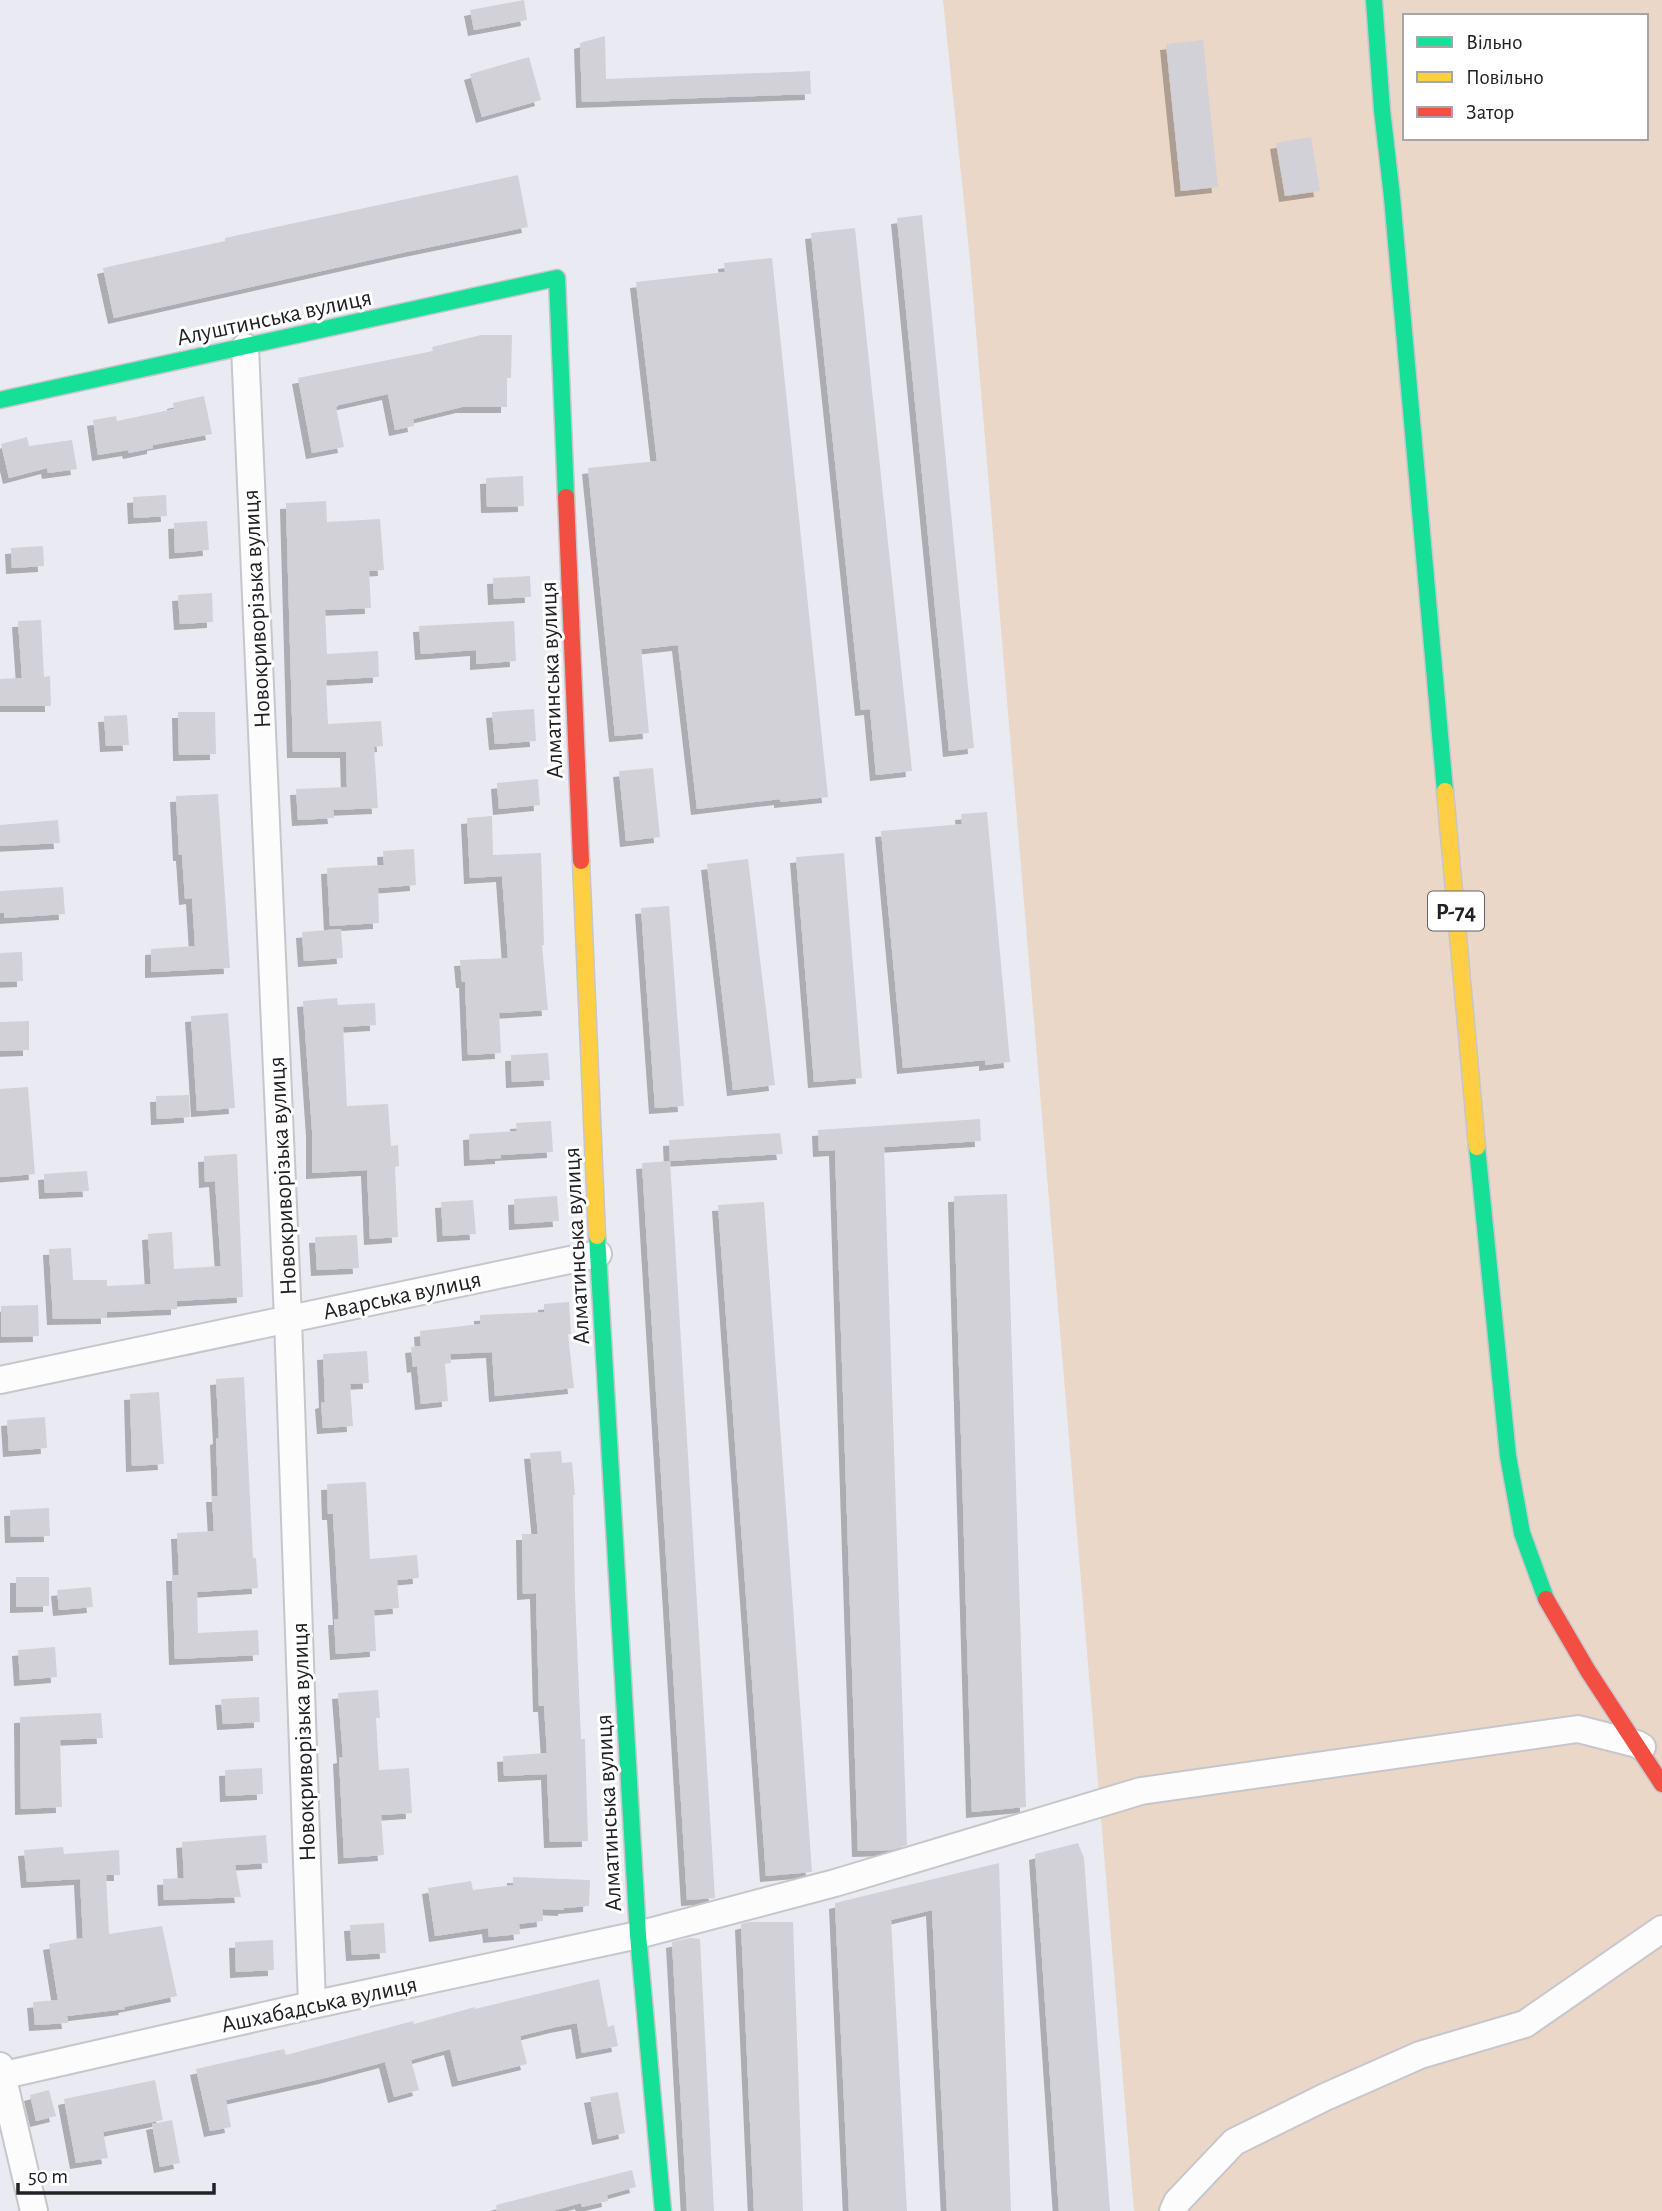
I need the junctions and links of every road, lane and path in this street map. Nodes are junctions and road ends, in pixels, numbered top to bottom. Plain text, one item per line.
1 (1374, 0) edge
2 (557, 278) joint
3 (245, 346) junction
4 (0, 400) edge
5 (598, 1254) junction
6 (288, 1319) junction
7 (0, 1380) edge
8 (1637, 1744) junction
9 (1662, 1760) edge
10 (1662, 1784) edge
11 (1662, 1929) edge
12 (638, 1935) junction
13 (312, 2005) junction
14 (0, 2066) edge
15 (0, 2075) edge
16 (34, 2211) edge
17 (663, 2211) edge
18 (1173, 2211) edge

1 - 8 street, Р-74
2 - 3 street, Алуштинська вулиця
2 - 5 street, Алматинська вулиця
3 - 4 street, Алуштинська вулиця
3 - 6 street, Новокриворізька вулиця
5 - 6 street, Аварська вулиця
5 - 12 street, Алматинська вулиця
6 - 7 street, Аварська вулиця
6 - 13 street, Новокриворізька вулиця
8 - 9 street, Ашхабадська вулиця
8 - 10 street, Р-74
8 - 12 street, Ашхабадська вулиця
11 - 18 street
12 - 13 street, Ашхабадська вулиця
12 - 17 street, Алматинська вулиця
13 - 15 street, Ашхабадська вулиця
14 - 15 street
15 - 16 street

